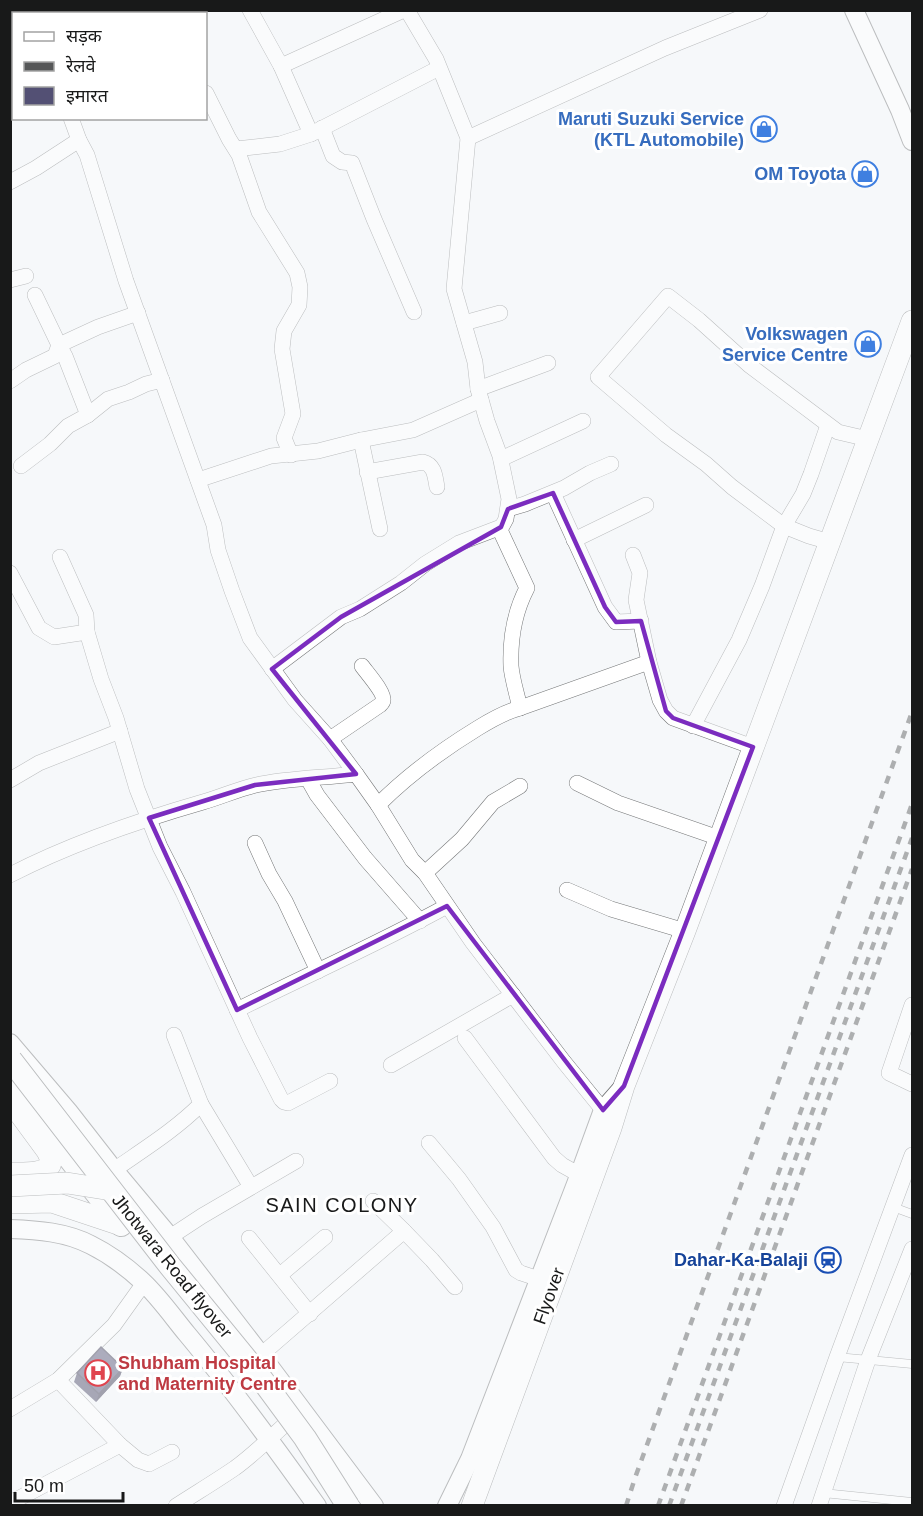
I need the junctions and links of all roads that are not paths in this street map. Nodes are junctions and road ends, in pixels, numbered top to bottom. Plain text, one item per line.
1 (406, 10) edge
2 (760, 10) edge
3 (854, 10) edge
4 (257, 13) edge
5 (280, 66) junction
6 (440, 68) junction
7 (207, 95) edge
8 (906, 116) edge
9 (72, 120) edge
10 (316, 131) junction
11 (468, 138) junction
12 (79, 140) junction
13 (912, 141) edge
14 (236, 149) junction
15 (10, 182) edge
16 (26, 276) dead end
17 (10, 280) edge
18 (35, 295) dead end
19 (414, 312) dead end
20 (138, 313) junction
21 (500, 313) dead end
22 (912, 321) edge
23 (464, 323) junction
24 (59, 345) junction
25 (548, 363) dead end
26 (162, 380) junction
27 (10, 381) edge
28 (480, 395) junction
29 (88, 415) junction
30 (583, 421) dead end
31 (828, 425) junction
32 (868, 439) junction
33 (360, 440) junction
34 (291, 455) junction
35 (501, 459) junction
36 (611, 464) dead end
37 (21, 466) dead end
38 (368, 472) junction
39 (198, 480) junction
40 (437, 487) dead end
41 (553, 493) junction
42 (646, 506) dead end
43 (508, 509) junction
44 (784, 526) junction
45 (501, 527) junction
46 (380, 529) dead end
47 (574, 540) junction
48 (830, 542) junction
49 (633, 555) dead end
50 (60, 557) dead end
51 (10, 573) edge
52 (640, 621) junction
53 (87, 632) junction
54 (649, 662) junction
55 (362, 666) dead end
56 (272, 669) junction
57 (520, 708) junction
58 (693, 726) junction
59 (120, 731) junction
60 (330, 739) junction
61 (753, 747) junction
62 (356, 774) junction
63 (308, 779) junction
64 (10, 780) edge
65 (577, 783) dead end
66 (519, 786) dead end
67 (378, 805) junction
68 (149, 818) junction
69 (719, 838) junction
70 (255, 843) dead end
71 (425, 873) junction
72 (10, 875) edge
73 (567, 890) dead end
74 (447, 906) junction
75 (420, 921) junction
76 (685, 931) junction
77 (318, 971) junction
78 (513, 995) junction
79 (912, 1005) edge
80 (237, 1010) junction
81 (174, 1035) dead end
82 (465, 1038) dead end
83 (10, 1043) edge
84 (10, 1060) edge
85 (391, 1065) dead end
86 (330, 1081) dead end
87 (11, 1082) edge
88 (912, 1084) edge
89 (201, 1104) junction
90 (607, 1119) junction
91 (429, 1143) dead end
92 (912, 1155) edge
93 (296, 1161) dead end
94 (10, 1173) edge
95 (580, 1175) junction
96 (113, 1180) junction
97 (10, 1186) edge
98 (251, 1187) junction
99 (373, 1201) dead end
100 (10, 1203) edge
101 (893, 1207) junction
102 (912, 1214) edge
103 (121, 1225) junction
104 (10, 1229) edge
105 (404, 1231) junction
106 (170, 1237) junction
107 (325, 1237) dead end
108 (249, 1238) dead end
109 (912, 1249) edge
110 (280, 1275) junction
111 (539, 1279) junction
112 (144, 1283) junction
113 (455, 1287) dead end
114 (310, 1314) junction
115 (261, 1355) junction
116 (837, 1356) junction
117 (868, 1360) junction
118 (912, 1364) edge
119 (58, 1380) junction
120 (10, 1410) edge
121 (302, 1410) junction
122 (268, 1438) junction
123 (120, 1444) junction
124 (172, 1452) dead end
125 (821, 1499) edge
126 (912, 1502) edge
127 (10, 1503) edge
128 (176, 1506) edge
129 (317, 1506) edge
130 (333, 1506) edge
131 (348, 1506) edge
132 (374, 1506) edge
133 (447, 1506) edge
134 (472, 1506) edge
135 (784, 1506) edge

1 - 5 street
1 - 6 street
2 - 11 street
3 - 8 street
4 - 5 street
5 - 10 street
6 - 10 street
6 - 11 street
7 - 14 street
8 - 13 street
9 - 12 street
10 - 14 street
10 - 19 street
11 - 23 street
12 - 15 street
12 - 20 street
14 - 34 street
16 - 17 street
18 - 24 street
20 - 24 street
20 - 26 street
21 - 23 street
22 - 32 main road, Flyover
23 - 28 street
24 - 27 street
24 - 29 street
25 - 28 street
26 - 29 street
26 - 39 street
28 - 33 street
28 - 35 street
29 - 37 street
30 - 35 street
31 - 32 street
31 - 44 street
31 - 44 street
32 - 48 main road, Flyover
33 - 34 street
33 - 38 street
34 - 39 street
35 - 43 street
36 - 41 street
38 - 40 street
38 - 46 street
39 - 56 street
41 - 43 street
41 - 47 street
42 - 47 street
43 - 45 street
44 - 48 street
44 - 58 street
45 - 56 street
45 - 57 street
47 - 52 street
48 - 61 main road, Flyover
49 - 52 street
50 - 53 street
51 - 53 street
52 - 54 street
53 - 59 street
54 - 57 street
54 - 58 street
55 - 60 street
56 - 60 street
57 - 67 street
58 - 61 street
59 - 64 street
59 - 68 street
60 - 62 street
61 - 69 main road, Flyover
62 - 63 street
62 - 67 street
63 - 68 street
63 - 75 street
65 - 69 street
66 - 71 street
67 - 71 street
68 - 72 street
68 - 80 street
69 - 76 main road, Flyover
70 - 77 street
71 - 74 street
73 - 76 street
74 - 75 street
74 - 78 street
75 - 77 street
76 - 90 main road, Flyover
77 - 80 street
78 - 85 street
78 - 90 street
79 - 88 street
80 - 86 street
81 - 89 street
82 - 95 street
83 - 96 street
84 - 96 main road, Jhotwara Road flyover, bridge
87 - 94 main road
87 - 103 main road, Jhotwara Road flyover
89 - 96 street
89 - 98 street
90 - 95 street
90 - 134 main road, Flyover
91 - 111 street
92 - 101 street
93 - 98 street
95 - 111 street
96 - 97 main road, bridge
96 - 106 street
96 - 131 main road, Jhotwara Road flyover, bridge
98 - 106 street
99 - 105 street
100 - 103 main road
101 - 102 lane
101 - 116 street
103 - 130 main road, Jhotwara Road flyover
104 - 112 street
105 - 113 street
105 - 114 street
106 - 115 street
107 - 110 street
108 - 110 street
109 - 117 street
110 - 114 street
111 - 133 street
112 - 119 street
112 - 122 street
114 - 115 street
115 - 121 street
116 - 117 lane
116 - 135 street
117 - 118 lane
117 - 125 street
119 - 120 street
119 - 123 street
121 - 122 street
121 - 132 street
122 - 128 street
122 - 129 street
123 - 124 street
123 - 127 street
125 - 126 lane

